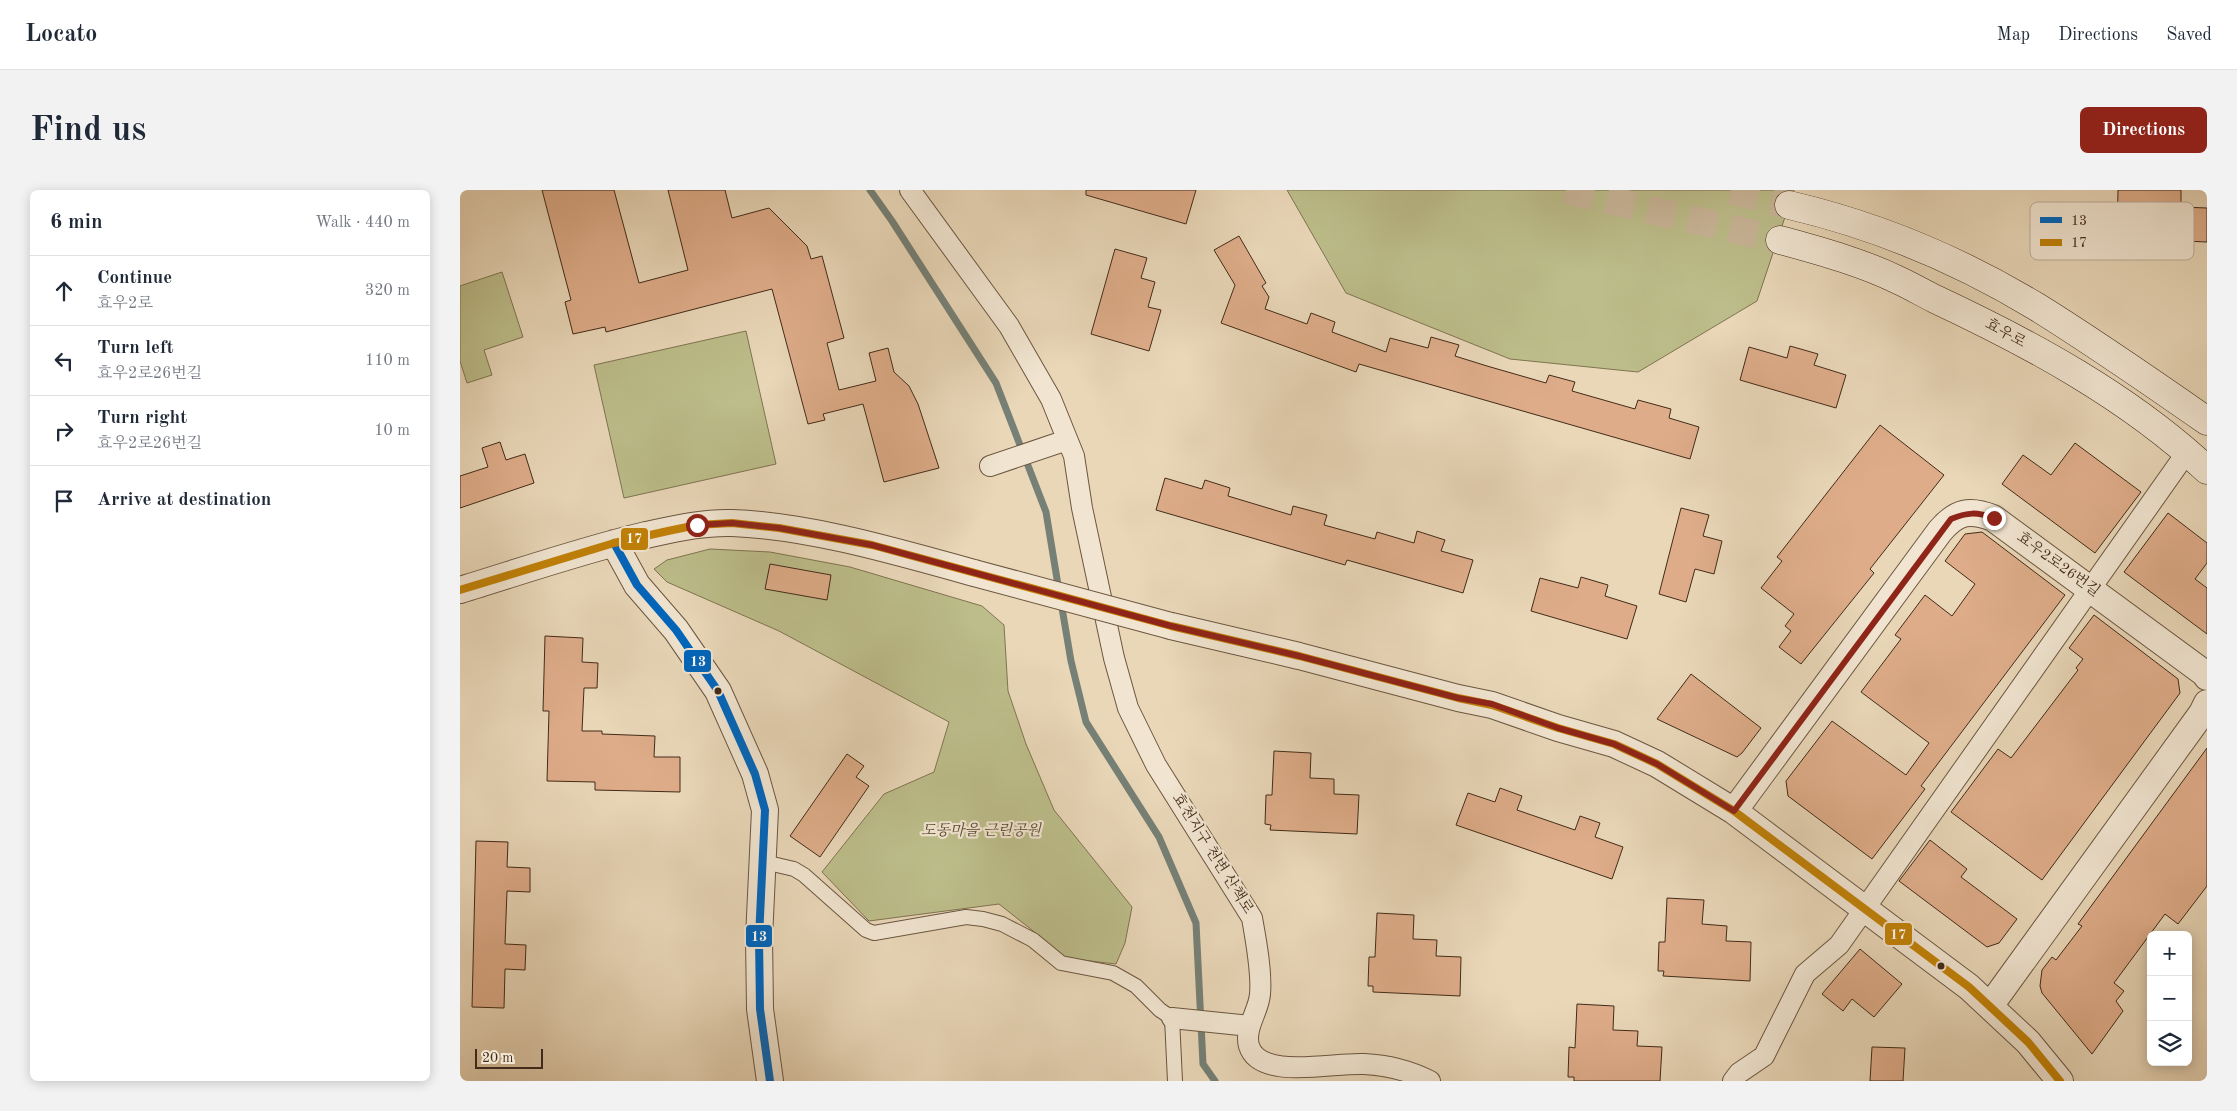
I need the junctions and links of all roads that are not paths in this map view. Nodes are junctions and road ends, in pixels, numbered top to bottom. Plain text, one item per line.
1 (910, 190) edge
2 (1789, 205) tunnel mouth
3 (1780, 240) tunnel mouth
4 (2207, 421) edge
5 (1059, 442) junction
6 (2197, 461) edge
7 (995, 464) dead end
8 (614, 543) junction
9 (2090, 588) junction
10 (460, 590) edge
11 (2207, 678) edge
12 (2207, 703) edge
13 (1734, 811) junction
14 (764, 862) junction
15 (1863, 908) junction
16 (1990, 1006) junction
17 (1179, 1019) junction
18 (1250, 1026) junction
19 (770, 1081) edge
20 (1175, 1081) edge
21 (1430, 1081) edge
22 (1733, 1081) edge
23 (2060, 1081) edge

1 - 5 street, 효천지구 천변 산책로
2 - 4 main road
3 - 6 main road, 효우로
5 - 7 street
5 - 18 street, 효천지구 천변 산책로
6 - 9 street
8 - 10 street
8 - 13 street, bridge
8 - 14 street
9 - 11 street, 효우2로26번길
9 - 13 street, 효우2로26번길
9 - 15 street
12 - 16 street
13 - 15 street
14 - 17 lane
14 - 19 street
15 - 16 street
15 - 22 street
16 - 23 street
17 - 18 street
17 - 20 lane
18 - 21 street, 효천지구 천변 산책로

